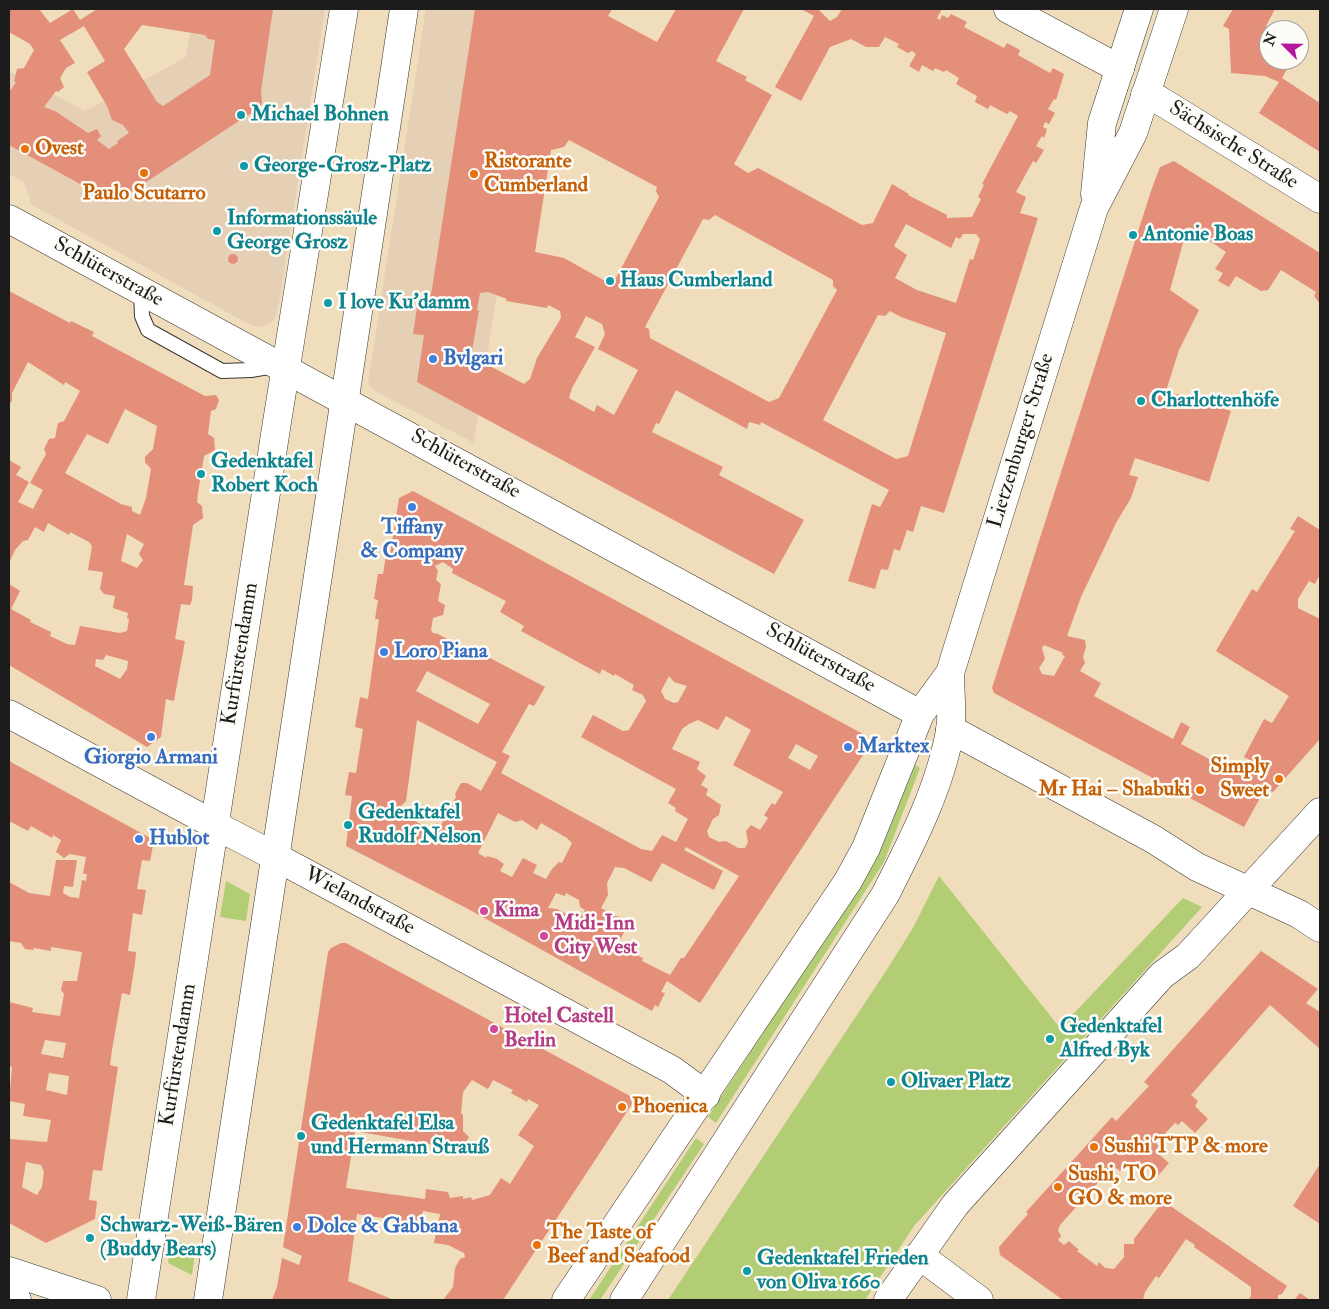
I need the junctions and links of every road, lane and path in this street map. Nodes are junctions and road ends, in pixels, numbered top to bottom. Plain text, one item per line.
1 (344, 9) edge
2 (404, 9) edge
3 (1008, 9) edge
4 (1139, 9) edge
5 (1174, 9) edge
6 (1120, 69) junction
7 (1145, 95) junction
8 (1320, 199) edge
9 (1094, 208) junction
10 (9, 219) edge
11 (282, 367) junction
12 (344, 400) junction
13 (950, 673) junction
14 (9, 714) edge
15 (920, 714) junction
16 (950, 729) junction
17 (1320, 812) edge
18 (215, 824) junction
19 (274, 856) junction
20 (1249, 891) junction
21 (1320, 928) edge
22 (706, 1095) junction
23 (919, 1255) junction
24 (9, 1271) edge
25 (9, 1294) edge
26 (17, 1300) edge
27 (96, 1300) edge
28 (141, 1300) edge
29 (208, 1300) edge
30 (566, 1300) edge
31 (624, 1300) edge
32 (888, 1300) edge
33 (979, 1300) edge

1 - 11 main road, Kurfürstendamm
2 - 12 main road
3 - 6 main road
4 - 6 main road, Lietzenburger Straße
5 - 7 main road, Lietzenburger Straße
6 - 9 main road, Lietzenburger Straße
7 - 8 main road, Sächsische Straße
7 - 9 main road, Lietzenburger Straße
9 - 13 main road, Lietzenburger Straße
10 - 11 main road, Schlüterstraße
11 - 12 main road, Schlüterstraße
11 - 18 main road, Kurfürstendamm
12 - 15 main road, Schlüterstraße
12 - 19 main road
13 - 15 main road, Lietzenburger Straße
13 - 16 main road, Lietzenburger Straße
14 - 18 main road, Wielandstraße
15 - 16 main road
15 - 22 main road
16 - 20 main road
16 - 31 main road
17 - 20 main road
18 - 19 main road, Wielandstraße
18 - 28 main road, Kurfürstendamm
19 - 22 main road, Wielandstraße
19 - 29 main road
20 - 21 main road
20 - 23 main road
22 - 30 main road
23 - 32 main road
23 - 33 main road
24 - 27 main road
25 - 26 main road

